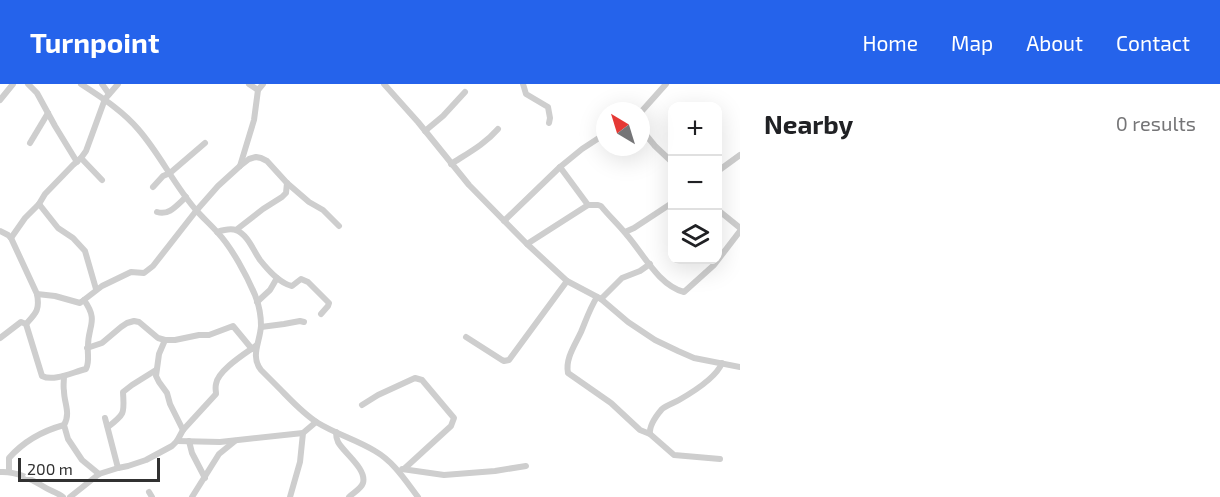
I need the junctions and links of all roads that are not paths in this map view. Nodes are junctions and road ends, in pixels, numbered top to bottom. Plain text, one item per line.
1 (13, 84) edge
2 (28, 84) edge
3 (81, 84) edge
4 (102, 84) edge
5 (118, 84) edge
6 (249, 84) edge
7 (263, 84) edge
8 (384, 84) edge
9 (523, 84) edge
10 (666, 84) edge
11 (258, 90) junction
12 (465, 92) dead end
13 (107, 96) junction
14 (0, 100) edge
15 (649, 102) edge
16 (48, 113) junction
17 (549, 123) dead end
18 (498, 129) dead end
19 (425, 131) junction
20 (596, 140) edge
21 (650, 140) edge
22 (30, 143) dead end
23 (205, 143) dead end
24 (740, 155) edge
25 (668, 158) edge
26 (79, 160) junction
27 (452, 164) junction
28 (240, 166) junction
29 (560, 167) junction
30 (722, 168) edge
31 (170, 173) junction
32 (102, 180) dead end
33 (287, 183) junction
34 (153, 187) dead end
35 (186, 197) junction
36 (39, 204) junction
37 (588, 205) junction
38 (668, 206) edge
39 (196, 211) junction
40 (157, 212) dead end
41 (722, 214) edge
42 (504, 221) junction
43 (339, 225) dead end
44 (740, 229) edge
45 (236, 230) junction
46 (0, 231) edge
47 (217, 232) junction
48 (625, 232) junction
49 (11, 238) junction
50 (527, 244) junction
51 (650, 264) junction
52 (277, 278) junction
53 (567, 281) junction
54 (96, 289) junction
55 (37, 294) junction
56 (599, 298) junction
57 (84, 300) junction
58 (257, 302) junction
59 (321, 314) dead end
60 (304, 322) dead end
61 (26, 324) junction
62 (261, 327) junction
63 (466, 337) dead end
64 (0, 338) edge
65 (165, 339) junction
66 (255, 347) junction
67 (87, 348) junction
68 (722, 363) junction
69 (740, 367) edge
70 (156, 370) junction
71 (64, 376) junction
72 (362, 405) dead end
73 (105, 418) dead end
74 (316, 422) junction
75 (64, 425) junction
76 (108, 427) junction
77 (183, 430) junction
78 (336, 432) junction
79 (303, 433) junction
80 (650, 434) junction
81 (237, 440) junction
82 (177, 441) junction
83 (189, 441) junction
84 (720, 459) dead end
85 (526, 466) dead end
86 (118, 468) junction
87 (401, 470) junction
88 (9, 471) junction
89 (0, 472) edge
90 (99, 474) junction
91 (205, 478) junction
92 (63, 497) edge
93 (70, 497) edge
94 (192, 497) edge
95 (291, 497) edge
96 (349, 497) edge
97 (418, 497) edge

1 - 14 street
2 - 16 street
3 - 13 street
4 - 13 street
5 - 13 street
6 - 11 street
7 - 11 street
8 - 19 street
9 - 17 street
10 - 15 street
11 - 28 street
12 - 19 street
13 - 26 street
13 - 31 street
16 - 22 street
16 - 26 street
18 - 27 street
19 - 27 street
20 - 29 street
21 - 25 street
23 - 31 street
24 - 30 street
26 - 32 street
26 - 36 street
27 - 42 street
28 - 33 street
28 - 39 street
29 - 37 street
29 - 42 street
31 - 34 street
31 - 35 street
33 - 43 street
33 - 45 street
35 - 39 street
35 - 40 street
36 - 49 street
36 - 54 street
37 - 48 street
37 - 50 street
38 - 48 street
39 - 47 street
39 - 54 street
41 - 44 street
42 - 50 street
44 - 51 street
45 - 47 street
45 - 52 street
46 - 49 street
47 - 58 street
48 - 51 street
49 - 55 street
50 - 53 street
51 - 56 street
52 - 58 street
52 - 59 street
53 - 56 street
53 - 63 street
54 - 57 street
55 - 57 street
55 - 61 street
56 - 68 street
56 - 80 street
57 - 67 street
58 - 62 street
60 - 62 street
61 - 64 street
61 - 71 street
62 - 66 street
65 - 66 street
65 - 67 street
65 - 70 street
66 - 74 street
66 - 77 street
67 - 71 street
68 - 69 street
68 - 80 street
70 - 76 street
70 - 77 street
71 - 75 street
72 - 87 street
73 - 76 street
74 - 78 street
74 - 79 street
75 - 88 street
75 - 90 street
76 - 86 street
77 - 82 street
78 - 87 street
78 - 96 street
79 - 81 street
79 - 95 street
80 - 84 street
81 - 83 street
81 - 91 street
82 - 83 street
82 - 86 street
83 - 91 street
85 - 87 street
86 - 90 street
87 - 97 street
88 - 89 street
88 - 92 street
90 - 93 street
91 - 94 street

